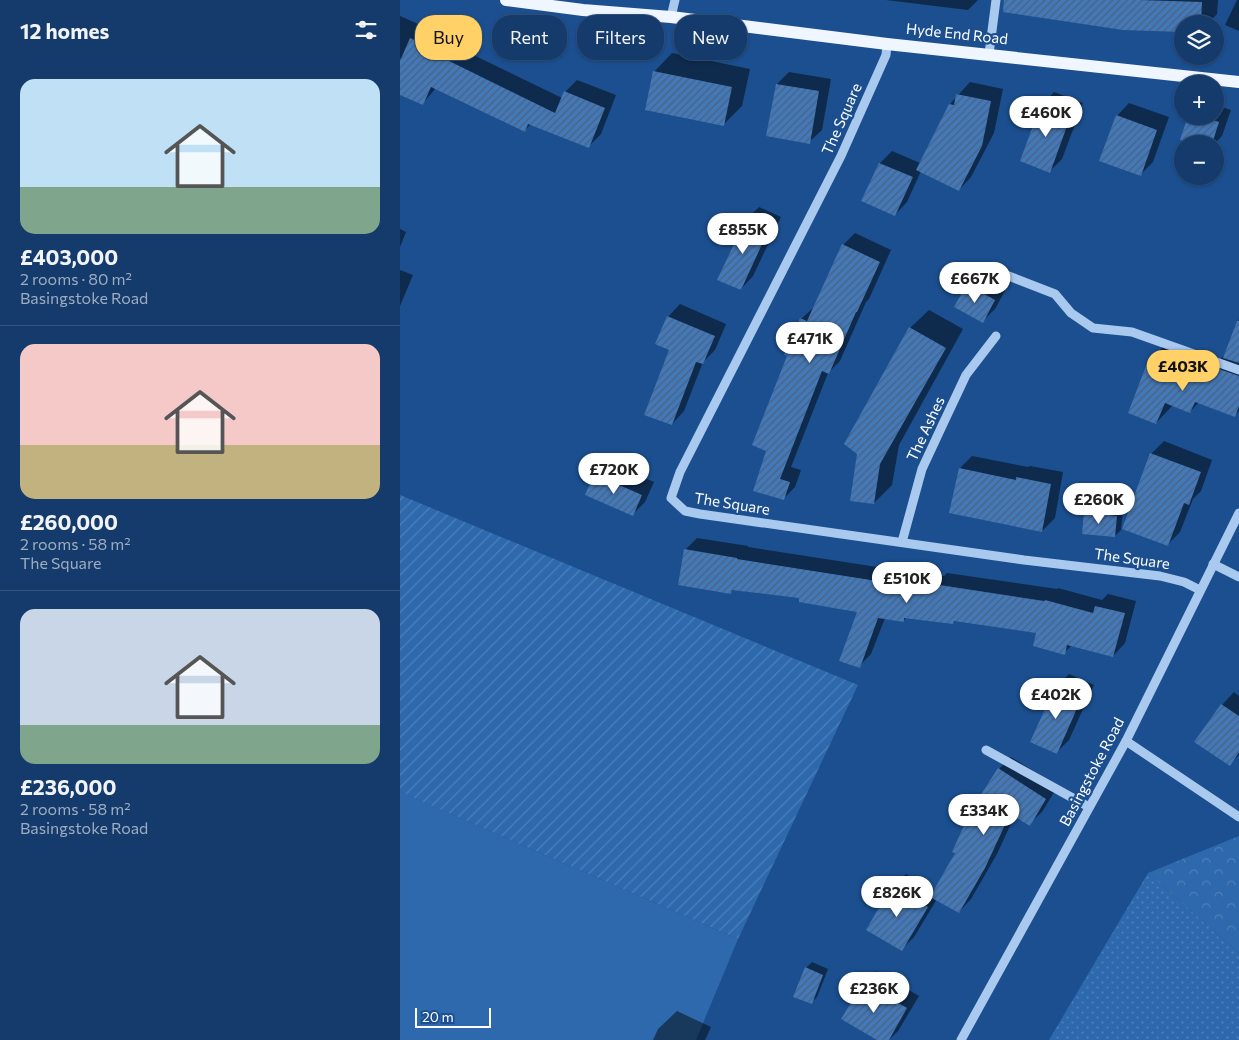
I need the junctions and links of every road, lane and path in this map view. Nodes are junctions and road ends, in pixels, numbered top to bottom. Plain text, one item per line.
1 (506, 0) edge
2 (675, 0) edge
3 (996, 0) edge
4 (671, 17) junction
5 (887, 44) junction
6 (989, 54) junction
7 (1239, 82) edge
8 (996, 271) dead end
9 (996, 336) dead end
10 (1239, 370) edge
11 (1239, 513) edge
12 (902, 542) junction
13 (1213, 564) junction
14 (1239, 577) edge
15 (1200, 590) junction
16 (1126, 741) junction
17 (986, 750) dead end
18 (1089, 808) junction
19 (1239, 817) edge
20 (962, 1040) edge

1 - 4 main road, Hyde End Road
2 - 4 street
3 - 6 street
4 - 5 main road, Hyde End Road
5 - 6 main road, Hyde End Road
5 - 12 street, The Square
6 - 7 main road, Hyde End Road
8 - 10 street
9 - 12 street, The Ashes
11 - 13 street, Basingstoke Road
12 - 15 street, The Square
13 - 14 street
13 - 15 street, Basingstoke Road
15 - 16 street, Basingstoke Road
16 - 18 street, Basingstoke Road
16 - 19 street
17 - 18 street
18 - 20 street, Basingstoke Road

